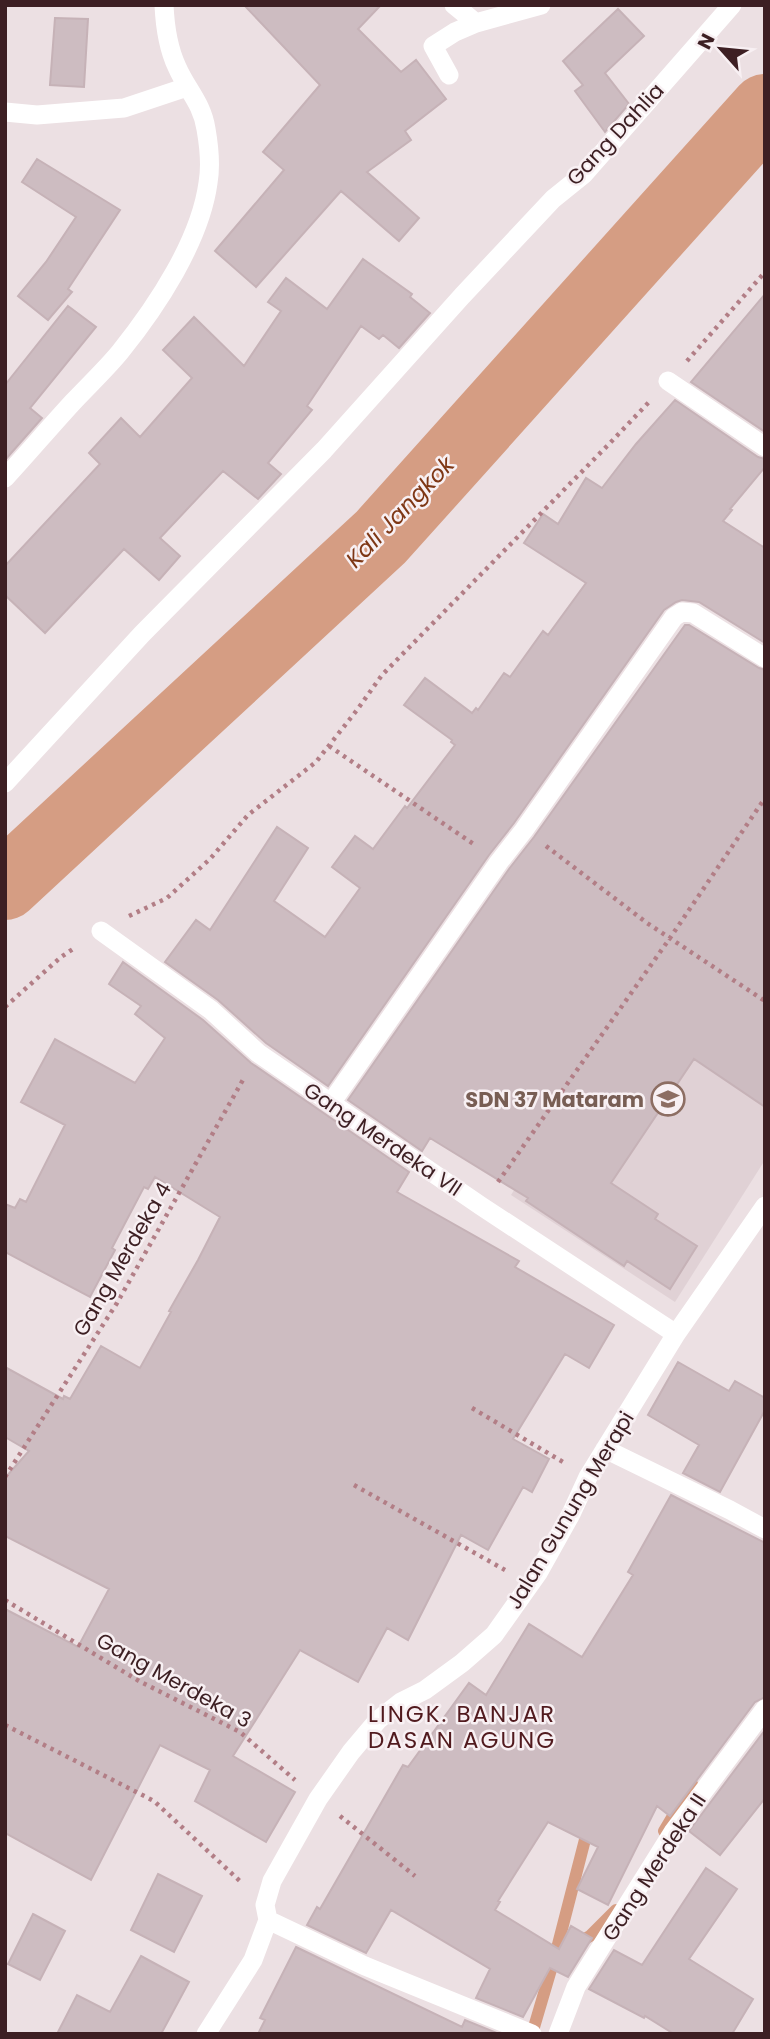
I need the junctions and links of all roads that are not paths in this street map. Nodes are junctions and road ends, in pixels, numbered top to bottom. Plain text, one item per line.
1 (164, 5) edge
2 (454, 5) edge
3 (541, 5) edge
4 (732, 5) edge
5 (476, 23) junction
6 (449, 75) dead end
7 (187, 87) junction
8 (5, 112) edge
9 (667, 381) road end
10 (765, 447) edge
11 (5, 478) edge
12 (765, 657) edge
13 (5, 783) edge
14 (101, 930) road end
15 (331, 1103) junction
16 (765, 1206) edge
17 (676, 1334) junction
18 (605, 1449) junction
19 (765, 1529) edge
20 (765, 1709) edge
21 (267, 1913) junction
22 (525, 2031) edge
23 (206, 2034) edge
24 (558, 2034) edge

1 - 7 street
2 - 5 street
3 - 5 street
4 - 13 street, Gang Dahlia
5 - 6 street
7 - 8 street
7 - 11 street
9 - 10 street
12 - 15 street
14 - 15 street, Gang Merdeka VII
15 - 17 street, Gang Merdeka VII
16 - 17 street, Jalan Gunung Merapi
17 - 18 street, Jalan Gunung Merapi
18 - 19 street
18 - 21 street, Jalan Gunung Merapi
20 - 24 street, Gang Merdeka II
21 - 22 street
21 - 23 street, Jalan Gunung Merapi

